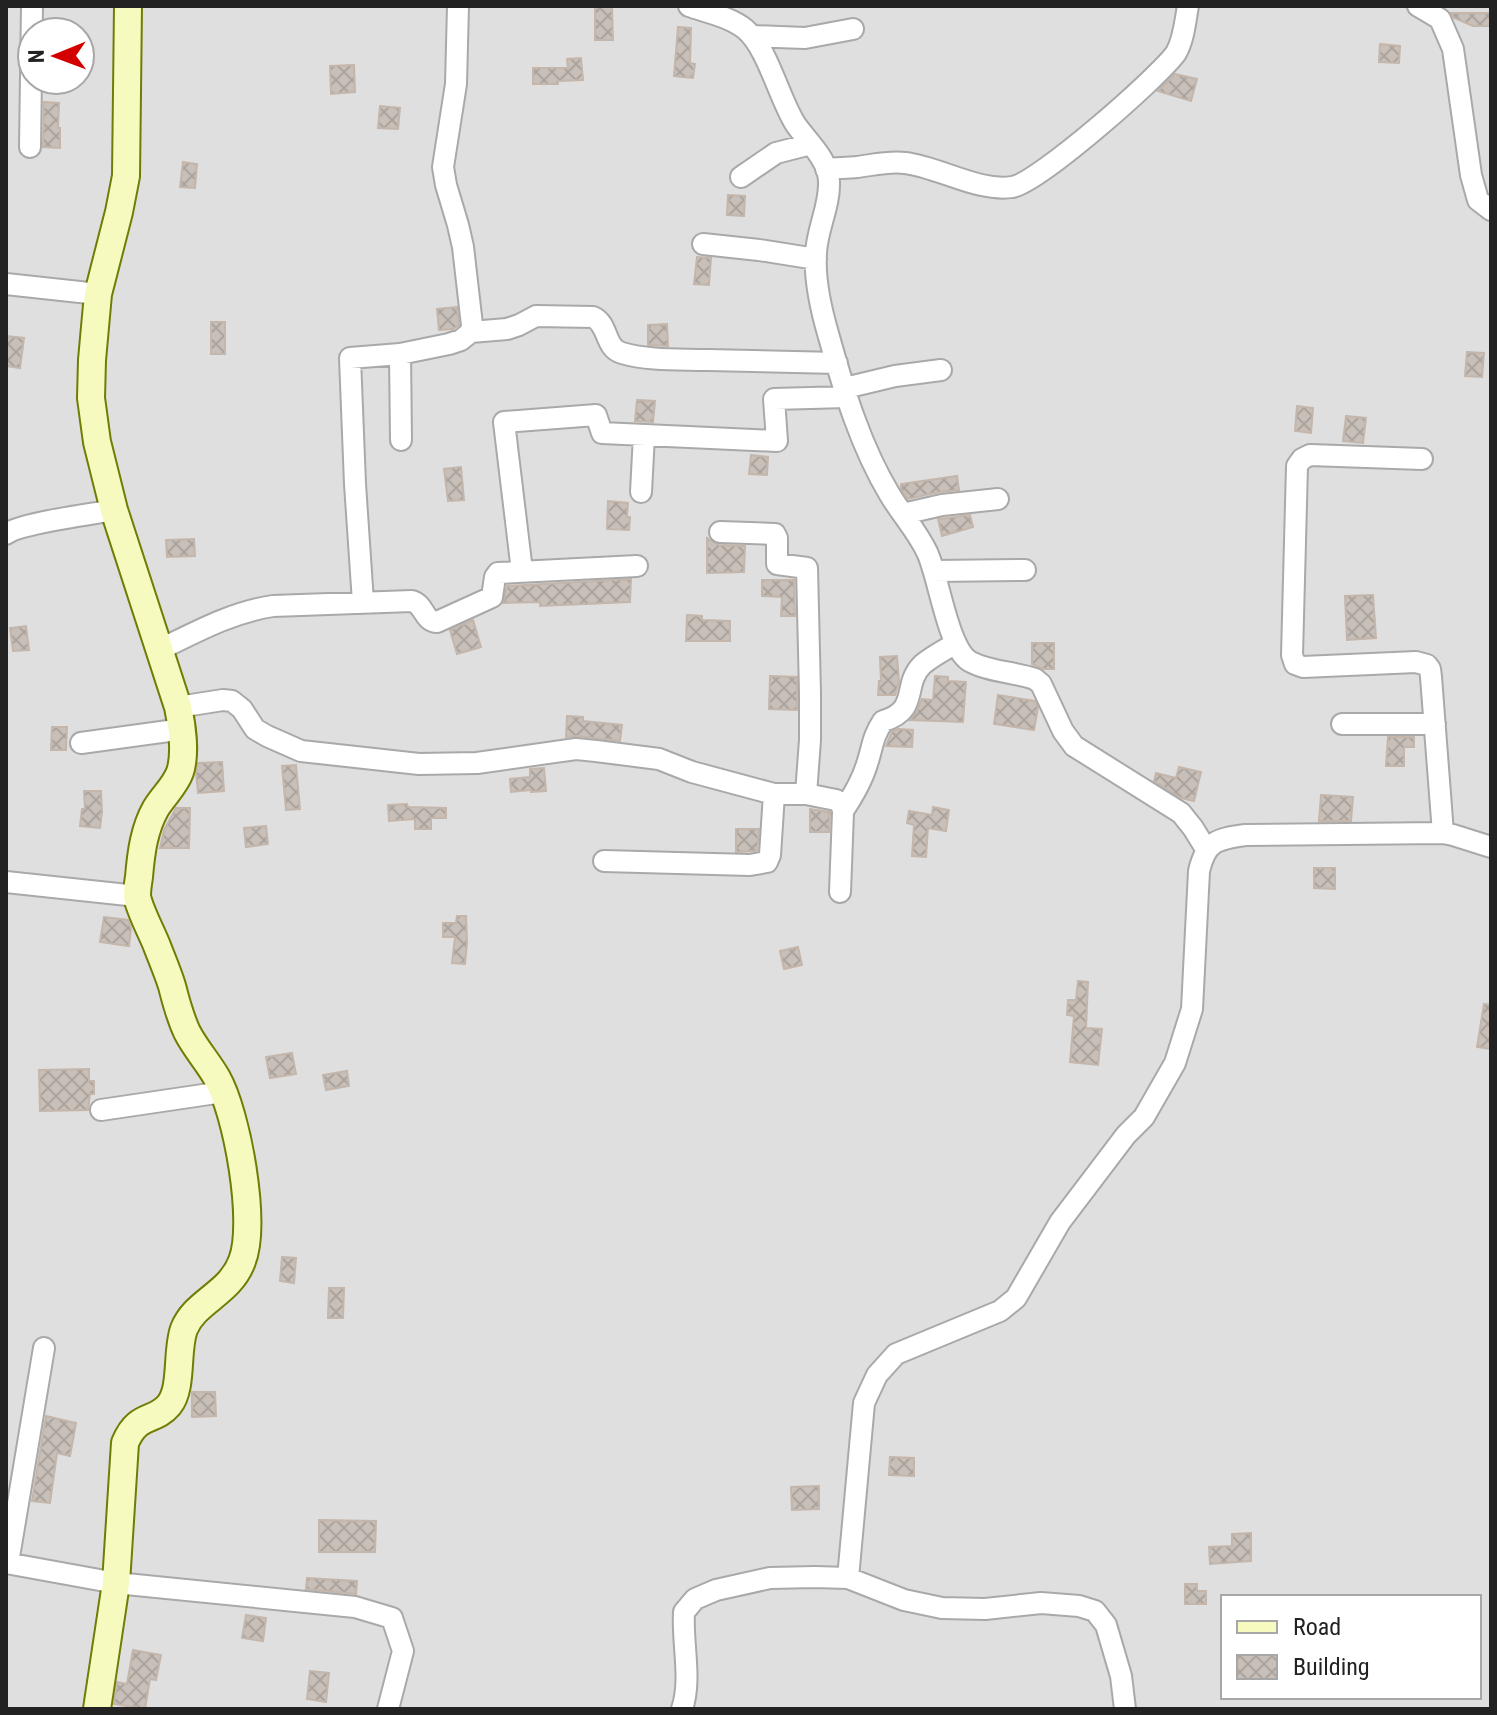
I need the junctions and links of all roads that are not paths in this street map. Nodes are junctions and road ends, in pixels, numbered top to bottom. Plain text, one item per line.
1 (32, 6) edge
2 (128, 6) edge
3 (458, 6) edge
4 (689, 6) edge
5 (1188, 6) edge
6 (1418, 6) edge
7 (853, 29) dead end
8 (752, 36) junction
9 (811, 144) junction
10 (30, 147) dead end
11 (826, 169) junction
12 (741, 177) dead end
13 (1491, 210) edge
14 (703, 244) dead end
15 (816, 259) junction
16 (6, 284) edge
17 (98, 294) junction
18 (471, 332) junction
19 (400, 354) junction
20 (837, 363) junction
21 (941, 370) dead end
22 (846, 392) junction
23 (644, 435) junction
24 (401, 440) dead end
25 (1422, 459) dead end
26 (641, 492) dead end
27 (998, 499) dead end
28 (114, 510) junction
29 (903, 514) junction
30 (720, 532) dead end
31 (6, 534) edge
32 (637, 566) dead end
33 (1025, 570) dead end
34 (522, 571) junction
35 (934, 571) junction
36 (363, 602) junction
37 (955, 644) junction
38 (159, 650) junction
39 (180, 718) junction
40 (1342, 724) dead end
41 (1435, 724) junction
42 (81, 743) dead end
43 (774, 794) junction
44 (806, 794) junction
45 (843, 811) junction
46 (1443, 833) junction
47 (1491, 847) edge
48 (1206, 849) junction
49 (604, 861) dead end
50 (6, 882) edge
51 (840, 892) dead end
52 (137, 896) junction
53 (223, 1092) junction
54 (101, 1110) dead end
55 (44, 1348) dead end
56 (7, 1563) edge
57 (848, 1578) junction
58 (116, 1583) junction
59 (97, 1709) edge
60 (388, 1709) edge
61 (682, 1709) edge
62 (1125, 1709) edge

1 - 10 street
2 - 17 street
3 - 18 street
4 - 8 street
5 - 11 street
6 - 13 street
7 - 8 street
8 - 9 street
9 - 11 street
9 - 12 street
11 - 15 street
14 - 15 street
15 - 20 street
16 - 17 street
17 - 28 street
18 - 19 street
18 - 20 street
19 - 24 street
19 - 36 street
20 - 22 street
21 - 22 street
22 - 23 street
22 - 29 street
23 - 26 street
23 - 34 street
25 - 41 street
27 - 29 street
28 - 31 street
28 - 38 street
29 - 35 street
30 - 44 street
32 - 34 street
33 - 35 street
34 - 36 street
35 - 37 street
36 - 38 street
37 - 45 street
37 - 48 street
38 - 39 street
39 - 42 street
39 - 43 street
39 - 52 street
40 - 41 street
41 - 46 street
43 - 44 street
43 - 49 street
44 - 45 street
45 - 51 street
46 - 47 street
46 - 48 street
48 - 57 street
50 - 52 street
52 - 53 street
53 - 54 street
53 - 58 street
55 - 56 street
56 - 58 street
57 - 61 street
57 - 62 street
58 - 59 street
58 - 60 street

